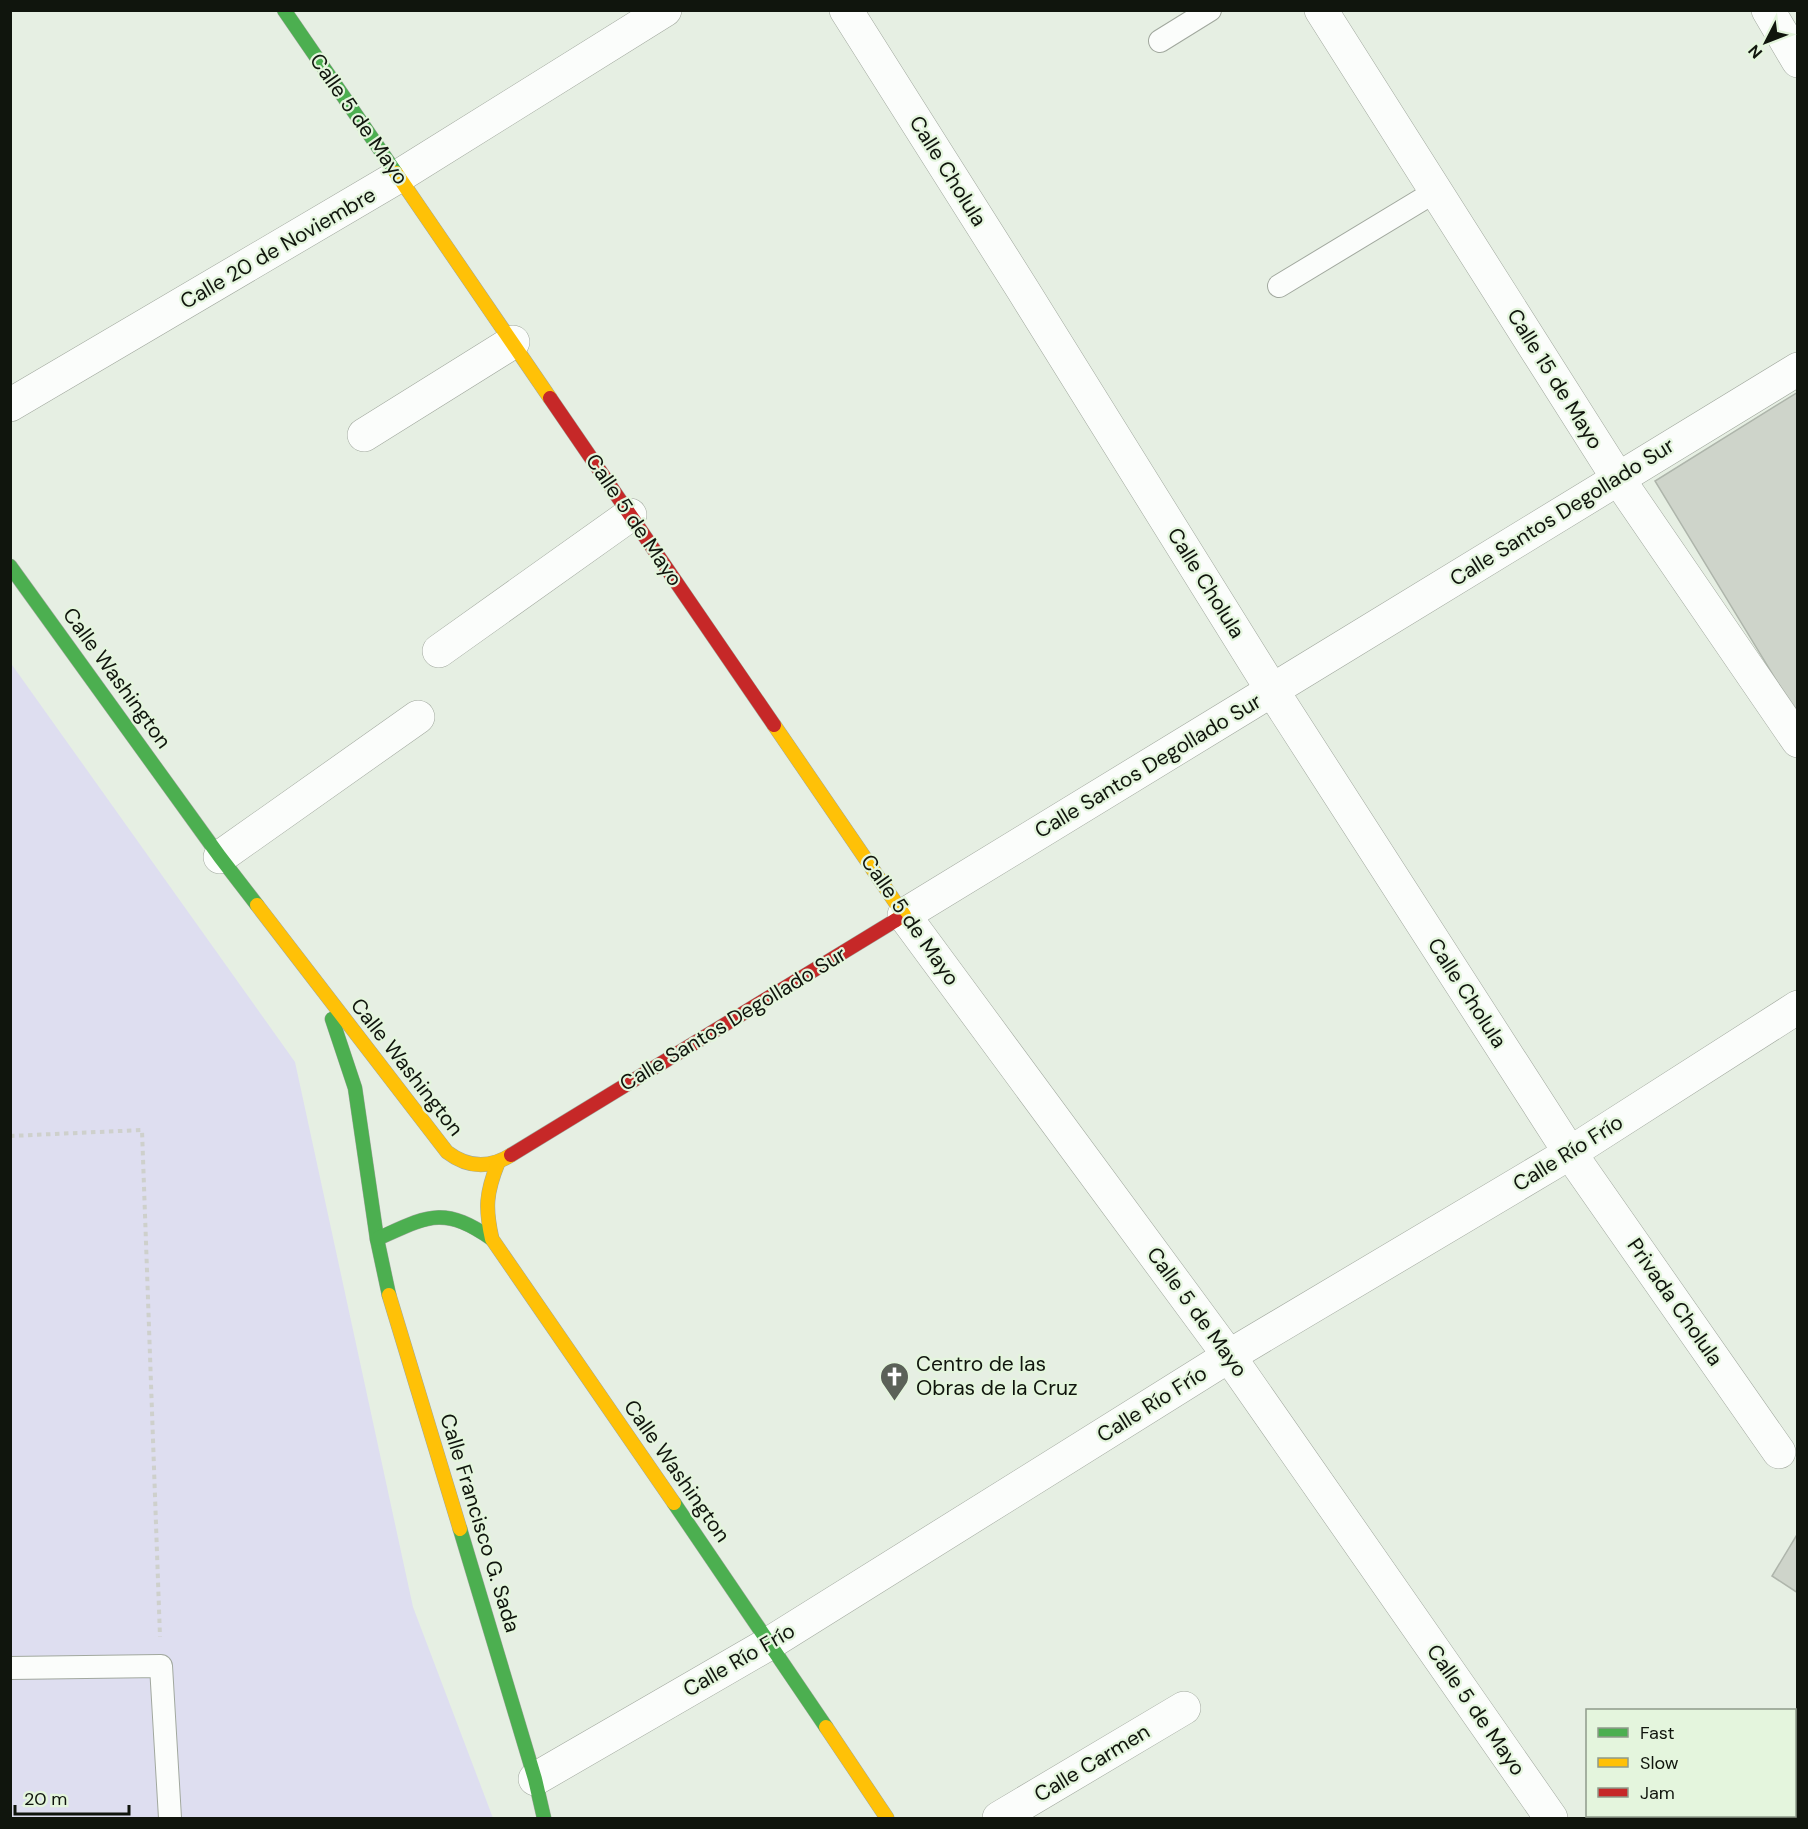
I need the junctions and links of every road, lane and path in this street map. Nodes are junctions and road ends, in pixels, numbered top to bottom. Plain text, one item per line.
1 (665, 10) edge
2 (846, 10) edge
3 (1210, 10) edge
4 (1321, 10) edge
5 (1768, 10) edge
6 (287, 11) edge
7 (1160, 41) dead end
8 (1797, 61) edge
9 (399, 176) junction
10 (1436, 191) junction
11 (1279, 286) dead end
12 (513, 342) junction
13 (1797, 369) edge
14 (10, 405) edge
15 (364, 435) dead end
16 (1617, 477) junction
17 (630, 515) junction
18 (10, 566) edge
19 (439, 651) dead end
20 (1272, 690) junction
21 (418, 717) dead end
22 (1797, 741) edge
23 (220, 857) junction
24 (904, 915) junction
25 (322, 992) junction
26 (1797, 1007) edge
27 (10, 1136) edge
28 (1570, 1153) junction
29 (498, 1163) junction
30 (377, 1239) junction
31 (492, 1239) junction
32 (1229, 1356) junction
33 (1779, 1452) dead end
34 (770, 1643) junction
35 (161, 1666) junction
36 (10, 1668) edge
37 (1184, 1708) dead end
38 (535, 1779) junction
39 (1538, 1814) edge
40 (170, 1818) edge
41 (544, 1818) edge
42 (887, 1818) edge
43 (999, 1818) edge

1 - 9 street, Calle 20 de Noviembre
2 - 20 street, Calle Cholula
3 - 7 lane
4 - 10 street, Calle 15 de Mayo
5 - 8 street
6 - 9 street, Calle 5 de Mayo
9 - 12 street, Calle 5 de Mayo
9 - 14 street, Calle 20 de Noviembre
10 - 11 lane
10 - 16 street, Calle 15 de Mayo
12 - 15 street
12 - 17 street, Calle 5 de Mayo
13 - 16 street, Calle Santos Degollado Sur
16 - 20 street, Calle Santos Degollado Sur
16 - 22 street, Calle 15 de Mayo
17 - 19 street
17 - 24 street, Calle 5 de Mayo
18 - 23 street, Calle Washington
20 - 24 street, Calle Santos Degollado Sur
20 - 28 street, Calle Cholula
21 - 23 street
23 - 25 street, Calle Washington
24 - 29 street, Calle Santos Degollado Sur
24 - 32 street, Calle 5 de Mayo
25 - 29 street, Calle Washington
25 - 30 street, Calle Francisco G. Sada
26 - 28 street, Calle Río Frío
27 - 35 path
28 - 32 street, Calle Río Frío
28 - 33 street, Privada Cholula
29 - 31 street, Calle Washington
30 - 31 street
30 - 38 street, Calle Francisco G. Sada
31 - 34 street, Calle Washington
32 - 34 street, Calle Río Frío
32 - 39 street, Calle 5 de Mayo
34 - 38 street, Calle Río Frío
34 - 42 street, Calle Washington
35 - 36 lane
35 - 40 lane
37 - 43 street, Calle Carmen
38 - 41 street, Calle Francisco G. Sada

